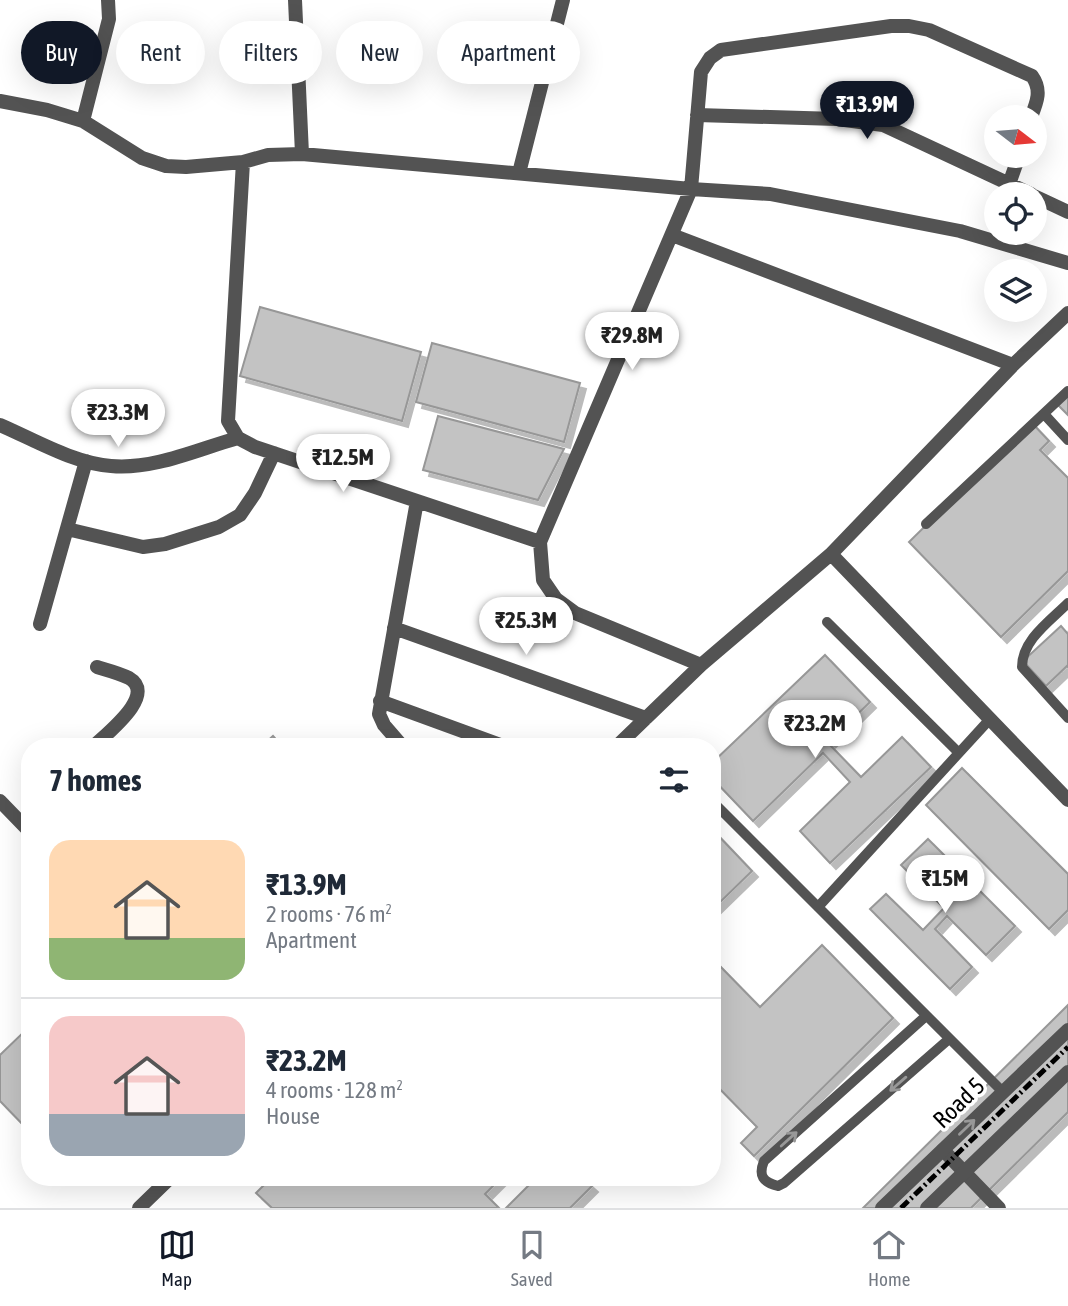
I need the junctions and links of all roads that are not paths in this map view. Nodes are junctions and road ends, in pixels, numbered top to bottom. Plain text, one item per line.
1 (108, 0) edge
2 (295, 0) edge
3 (563, 0) edge
4 (0, 101) edge
5 (1035, 105) edge
6 (697, 115) junction
7 (83, 121) junction
8 (302, 154) junction
9 (243, 162) junction
10 (519, 173) junction
11 (1005, 182) edge
12 (691, 189) junction
13 (1047, 202) edge
14 (1068, 212) edge
15 (672, 235) junction
16 (1068, 263) edge
17 (1068, 313) edge
18 (1013, 365) junction
19 (1068, 391) edge
20 (1044, 414) junction
21 (0, 425) edge
22 (238, 438) junction
23 (1068, 440) edge
24 (274, 453) junction
25 (86, 461) junction
26 (417, 501) junction
27 (926, 524) dead end
28 (67, 529) junction
29 (540, 542) junction
30 (831, 554) junction
31 (1068, 603) edge
32 (827, 622) dead end
33 (40, 624) dead end
34 (394, 628) junction
35 (701, 665) junction
36 (97, 667) dead end
37 (380, 701) junction
38 (646, 718) junction
39 (1068, 718) edge
40 (990, 719) junction
41 (102, 738) edge
42 (395, 738) edge
43 (481, 738) edge
44 (625, 738) edge
45 (959, 752) junction
46 (1068, 800) edge
47 (0, 801) edge
48 (721, 810) edge
49 (21, 817) edge
50 (818, 907) junction
51 (926, 1016) junction
52 (1068, 1030) edge
53 (949, 1039) junction
54 (1068, 1072) edge
55 (1003, 1093) junction
56 (943, 1150) junction
57 (965, 1172) junction
58 (162, 1186) edge
59 (139, 1208) edge
60 (882, 1208) edge
61 (927, 1208) edge
62 (999, 1208) edge

1 - 7 street
2 - 8 street
3 - 10 street
4 - 7 street
5 - 6 street
6 - 11 street
6 - 12 street
7 - 9 street
8 - 9 street
8 - 10 street
9 - 22 street
10 - 12 street
12 - 15 street
12 - 16 street
13 - 14 street
15 - 18 street
15 - 29 street
17 - 18 street
18 - 30 street
19 - 20 lane
20 - 23 lane
20 - 27 lane
21 - 25 street
22 - 24 street
22 - 25 street
24 - 26 street
24 - 28 street
25 - 28 street
26 - 29 street
26 - 34 street
28 - 33 street
29 - 35 street
30 - 35 street
30 - 40 street
31 - 39 lane
32 - 45 lane
34 - 37 street
34 - 38 street
35 - 38 street
36 - 41 street
37 - 42 street
37 - 43 street
38 - 44 street
40 - 45 lane
40 - 46 street
45 - 50 lane
47 - 49 street
48 - 50 lane
50 - 51 lane
51 - 53 lane
53 -> 51 lane
52 - 55 street, Road 5
53 - 55 lane
54 - 57 street
56 -> 55 street, Road 5
56 - 57 street
56 - 60 street, Road 5
57 - 61 street
57 - 62 street
58 - 59 street

